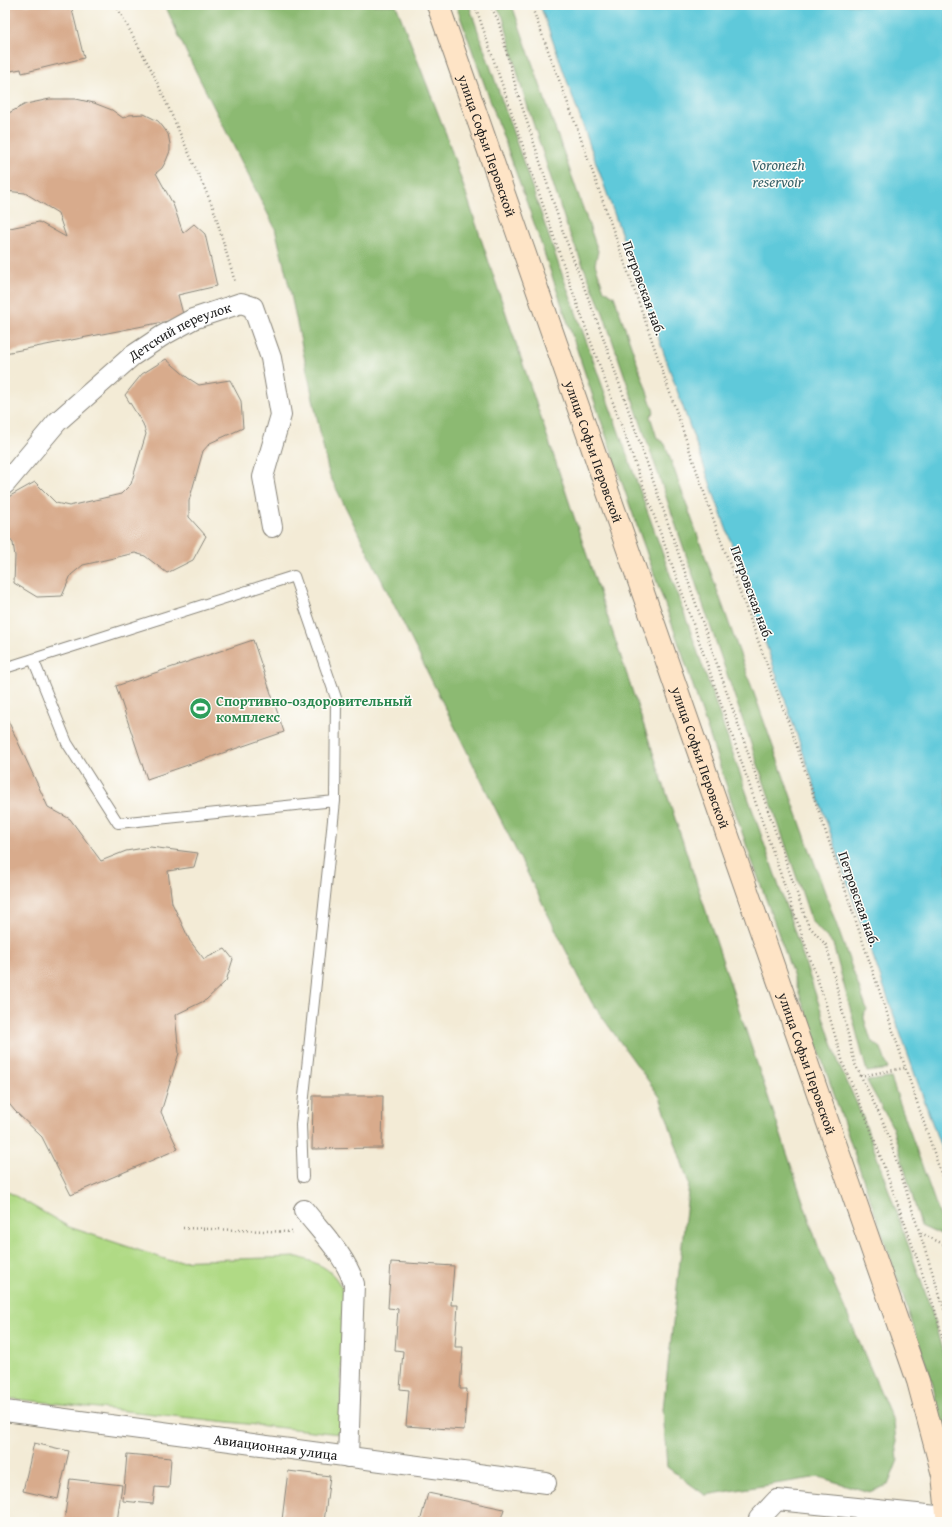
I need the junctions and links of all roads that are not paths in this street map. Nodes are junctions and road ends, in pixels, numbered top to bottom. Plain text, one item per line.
1 (438, 5) edge
2 (5, 484) edge
3 (272, 527) dead end
4 (33, 660) junction
5 (5, 668) edge
6 (335, 801) junction
7 (303, 1177) dead end
8 (304, 1210) dead end
9 (5, 1411) edge
10 (348, 1457) junction
11 (546, 1483) dead end
12 (947, 1514) edge
13 (947, 1517) edge
14 (758, 1522) edge

1 - 12 main road, улица Софьи Перовской
2 - 3 street, Детский переулок
4 - 5 lane
4 - 6 lane
4 - 6 lane
6 - 7 lane
8 - 10 street
9 - 10 street, Авиационная улица
10 - 11 street, Авиационная улица
13 - 14 street

